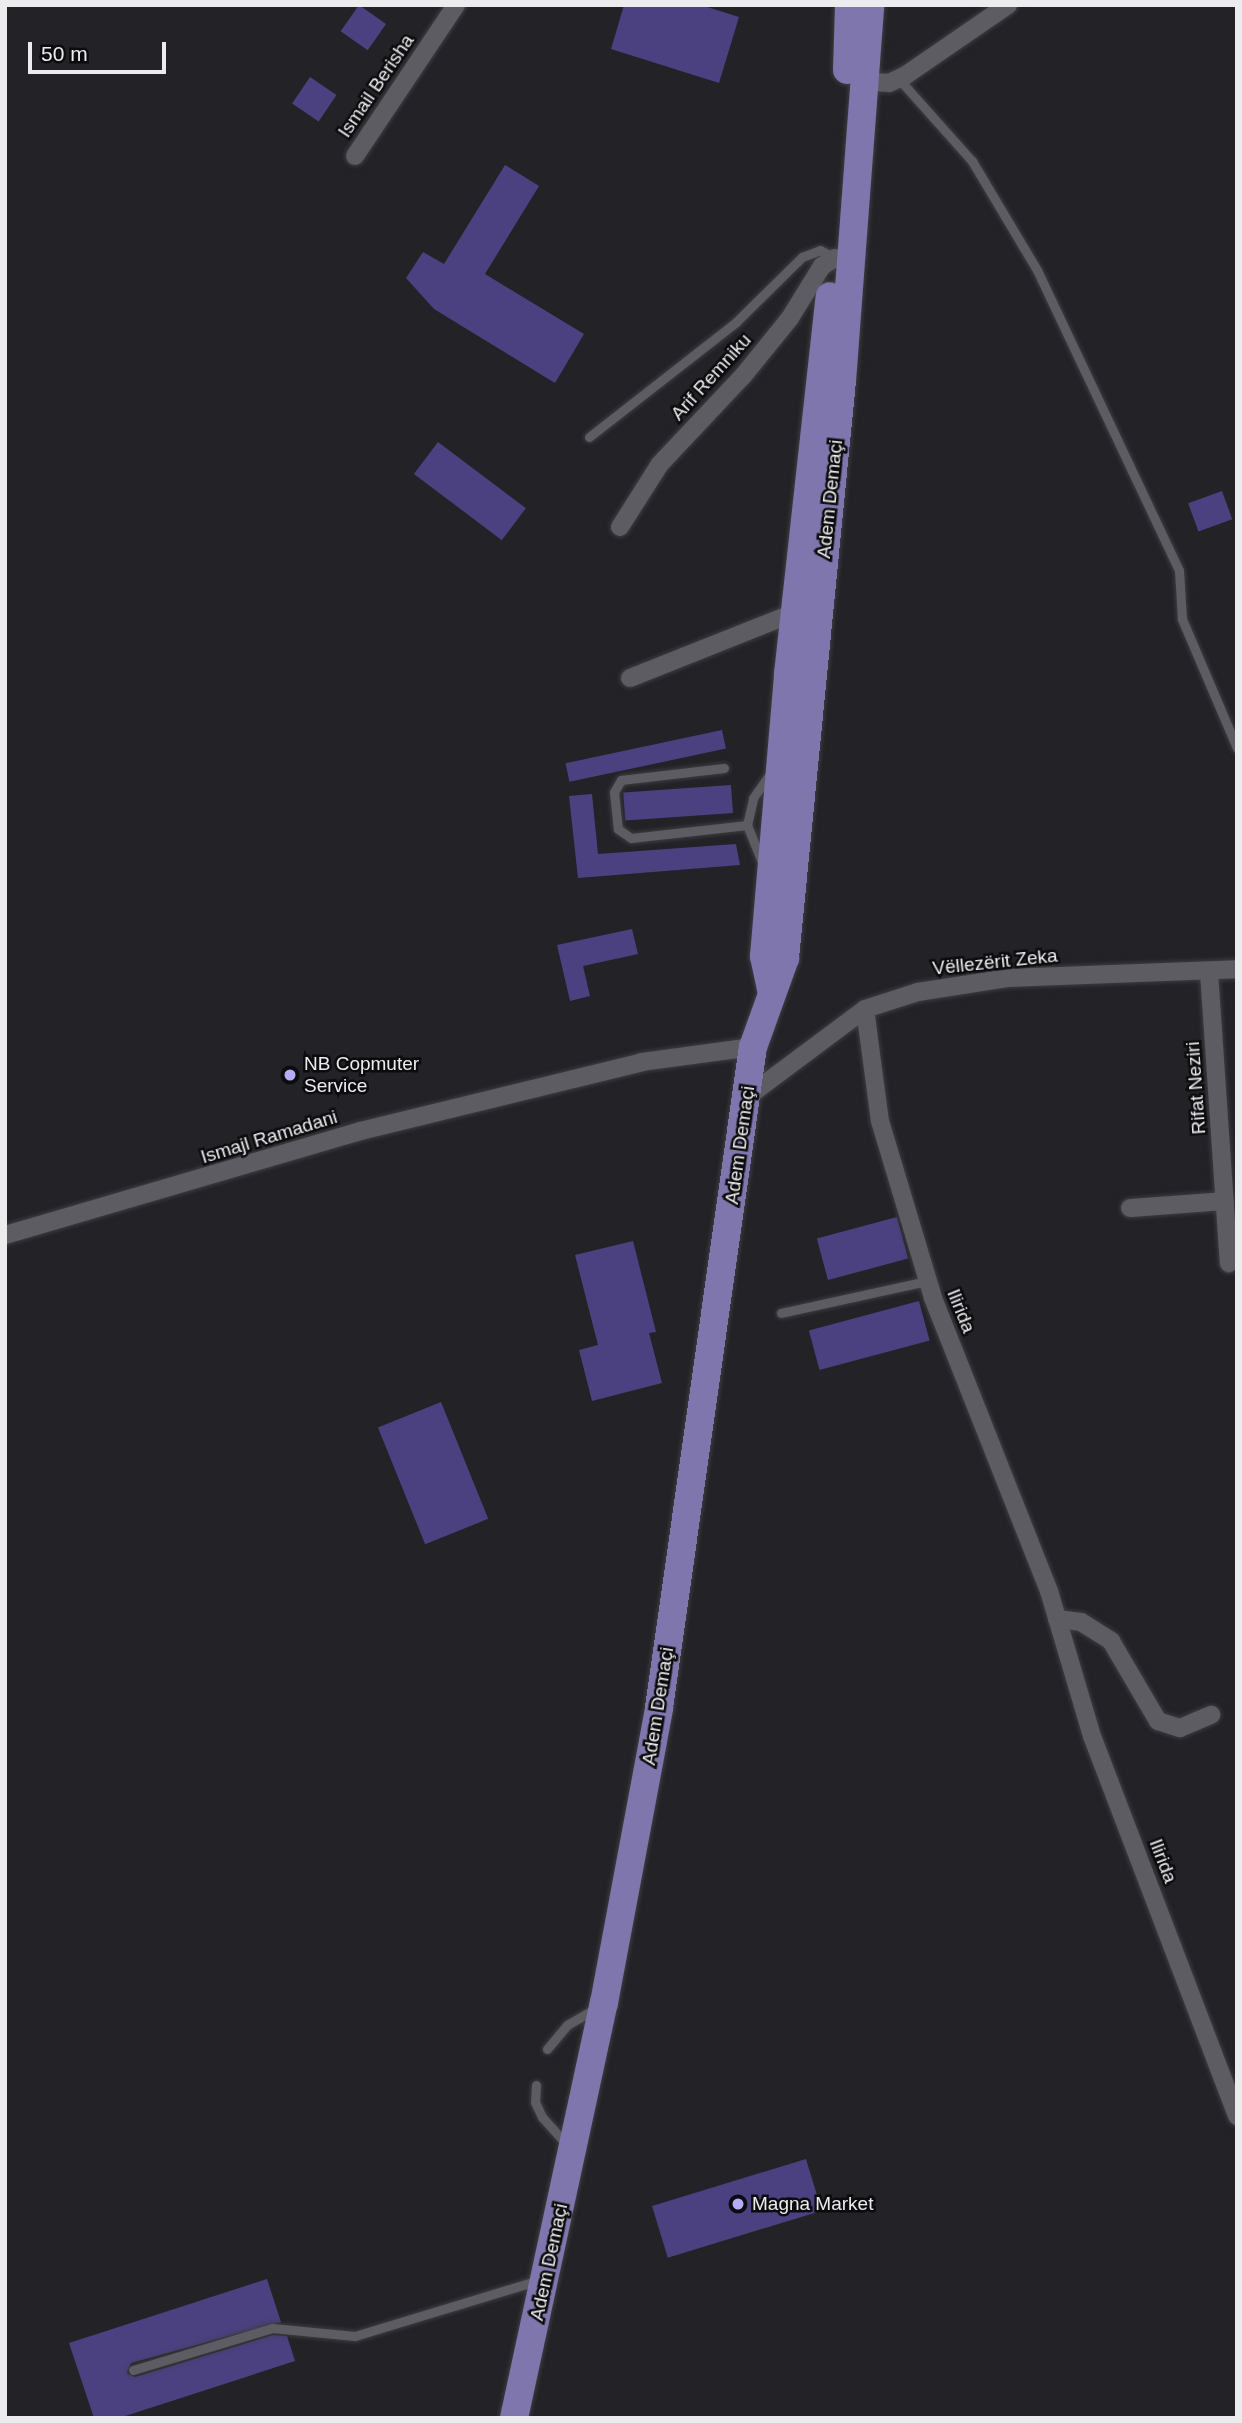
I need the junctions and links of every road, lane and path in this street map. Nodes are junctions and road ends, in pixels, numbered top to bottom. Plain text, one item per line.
1 (456, 5) edge
2 (849, 5) edge
3 (870, 5) edge
4 (1007, 5) edge
5 (898, 78) junction
6 (865, 82) junction
7 (355, 156) dead end
8 (835, 258) junction
9 (589, 437) dead end
10 (620, 527) dead end
11 (796, 612) junction
12 (630, 678) dead end
13 (1237, 748) edge
14 (782, 761) junction
15 (723, 768) dead end
16 (747, 825) junction
17 (771, 877) junction
18 (1237, 969) edge
19 (1209, 972) junction
20 (771, 989) junction
21 (865, 1009) junction
22 (753, 1046) junction
23 (747, 1097) junction
24 (1225, 1201) junction
25 (1130, 1208) dead end
26 (5, 1235) edge
27 (1229, 1263) dead end
28 (927, 1282) junction
29 (781, 1313) dead end
30 (1057, 1619) junction
31 (1211, 1715) dead end
32 (604, 2003) junction
33 (547, 2049) dead end
34 (536, 2085) dead end
35 (1237, 2116) edge
36 (573, 2151) junction
37 (546, 2278) junction
38 (133, 2370) dead end
39 (514, 2418) edge

1 - 7 street, Ismail Berisha
2 - 8 main road, Adem Demaçi
3 - 6 main road, Adem Demaçi
4 - 5 street
5 - 6 street
5 - 13 lane
6 - 20 main road, Adem Demaçi
8 - 9 lane
8 - 10 street, Arif Remniku
8 - 11 main road, Adem Demaçi
11 - 12 street
11 - 14 main road, Adem Demaçi
14 - 16 lane
14 - 17 main road, Adem Demaçi
15 - 16 lane
16 - 17 lane
17 - 20 main road, Adem Demaçi
18 - 19 street, Vëllezërit Zeka
19 - 21 street, Vëllezërit Zeka
19 - 24 street, Rifat Neziri
20 - 22 main road, Adem Demaçi
21 - 23 street, Vëllezërit Zeka
21 - 28 street, Ilirida
22 - 23 main road, Adem Demaçi
22 - 26 street, Ismajl Ramadani
23 - 32 main road, Adem Demaçi
24 - 25 street
24 - 27 street, Rifat Neziri
28 - 29 lane
28 - 30 street, Ilirida
30 - 31 street
30 - 35 street, Ilirida
32 - 33 lane
32 - 36 main road, Adem Demaçi
34 - 36 lane
36 - 37 main road, Adem Demaçi
37 - 38 lane
37 - 39 main road, Adem Demaçi

